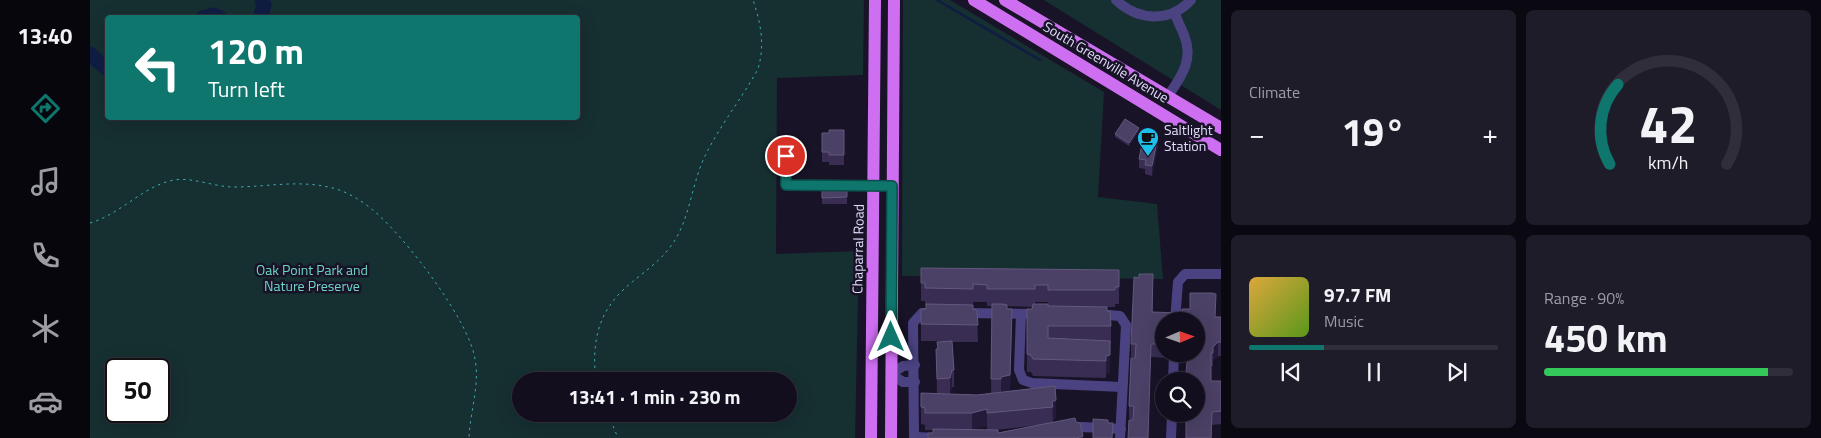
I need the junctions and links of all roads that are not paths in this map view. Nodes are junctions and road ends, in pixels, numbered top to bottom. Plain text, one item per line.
1 (875, 0) edge
2 (894, 0) edge
3 (974, 0) edge
4 (1005, 0) edge
5 (1116, 0) edge
6 (1191, 0) edge
7 (1175, 12) junction
8 (1047, 25) junction
9 (1039, 38) junction
10 (1168, 96) junction
11 (1159, 112) junction
12 (1221, 128) edge
13 (1221, 150) edge
14 (786, 156) dead end
15 (873, 185) junction
16 (892, 186) junction
17 (1221, 274) edge
18 (1176, 312) edge
19 (1021, 314) junction
20 (1048, 314) edge
21 (1084, 314) edge
22 (915, 365) junction
23 (872, 374) junction
24 (891, 374) junction
25 (915, 382) junction
26 (1122, 387) junction
27 (1172, 422) edge
28 (1055, 431) edge
29 (1120, 433) edge
30 (871, 438) edge
31 (891, 438) edge
32 (914, 438) edge
33 (952, 438) edge
34 (1171, 438) edge

1 - 15 main road, Chaparral Road
2 - 16 main road
3 - 9 main road, South Greenville Avenue
4 - 8 main road, South Greenville Avenue
5 - 7 street
6 - 7 street
7 - 10 street
8 - 9 main road
8 - 10 main road, South Greenville Avenue
9 - 11 main road, South Greenville Avenue
10 - 11 main road
10 - 12 main road, South Greenville Avenue
11 - 13 main road, South Greenville Avenue
14 - 15 street
15 - 16 main road
15 - 23 main road, Chaparral Road
16 - 24 main road
17 - 18 street
19 - 20 street
19 - 22 street
19 - 26 street
21 - 26 street
22 - 24 street
22 - 25 street
23 - 24 main road
23 - 30 main road, Chaparral Road
24 - 25 street
24 - 31 main road
25 - 32 street
26 - 29 street
27 - 34 street
28 - 29 street
32 - 33 street

